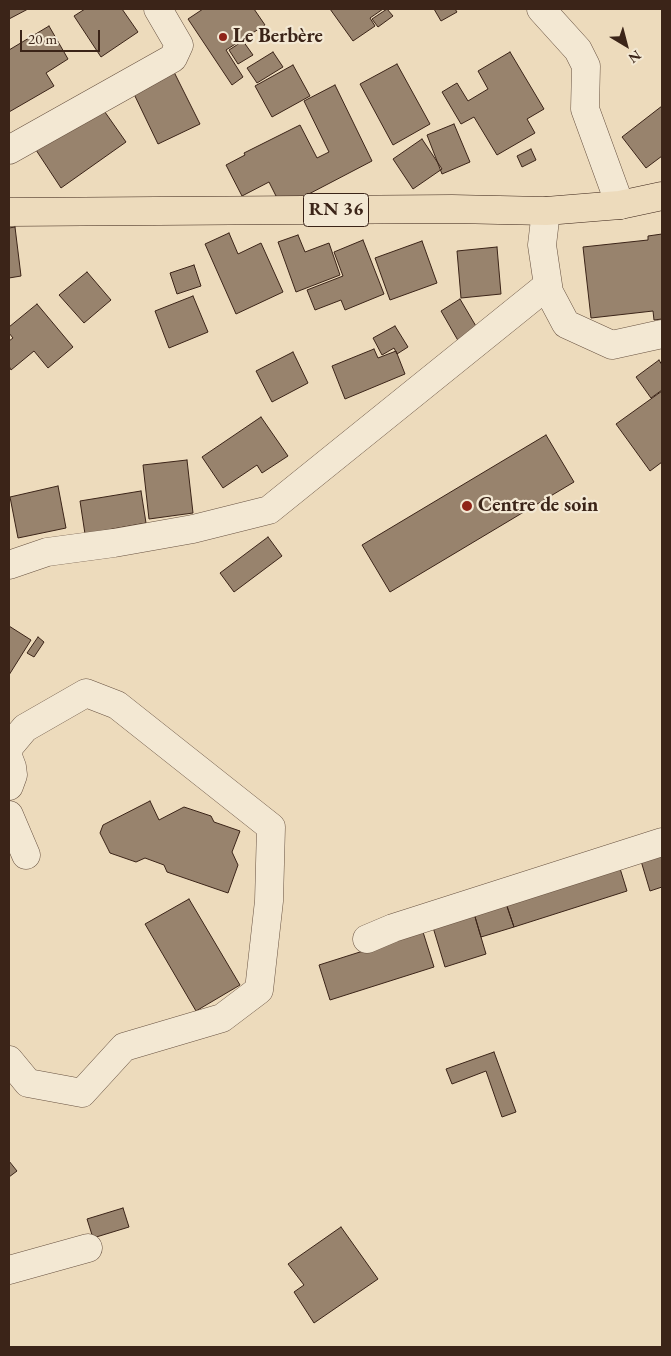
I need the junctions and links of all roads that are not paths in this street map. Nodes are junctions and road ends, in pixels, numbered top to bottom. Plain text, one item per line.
1 (158, 9) edge
2 (540, 9) edge
3 (9, 150) edge
4 (662, 196) edge
5 (620, 205) junction
6 (546, 211) junction
7 (9, 212) edge
8 (548, 284) junction
9 (662, 334) edge
10 (9, 566) edge
11 (9, 747) edge
12 (9, 759) edge
13 (9, 786) edge
14 (9, 815) edge
15 (662, 842) edge
16 (26, 855) dead end
17 (367, 939) dead end
18 (9, 1060) edge
19 (88, 1248) dead end
20 (9, 1270) edge

1 - 3 street
2 - 5 street
4 - 5 main road, RN 36
5 - 6 main road, RN 36
6 - 7 main road, RN 36
6 - 8 street
8 - 9 street
8 - 10 street
11 - 18 street
12 - 13 street
14 - 16 street
15 - 17 street
19 - 20 street

